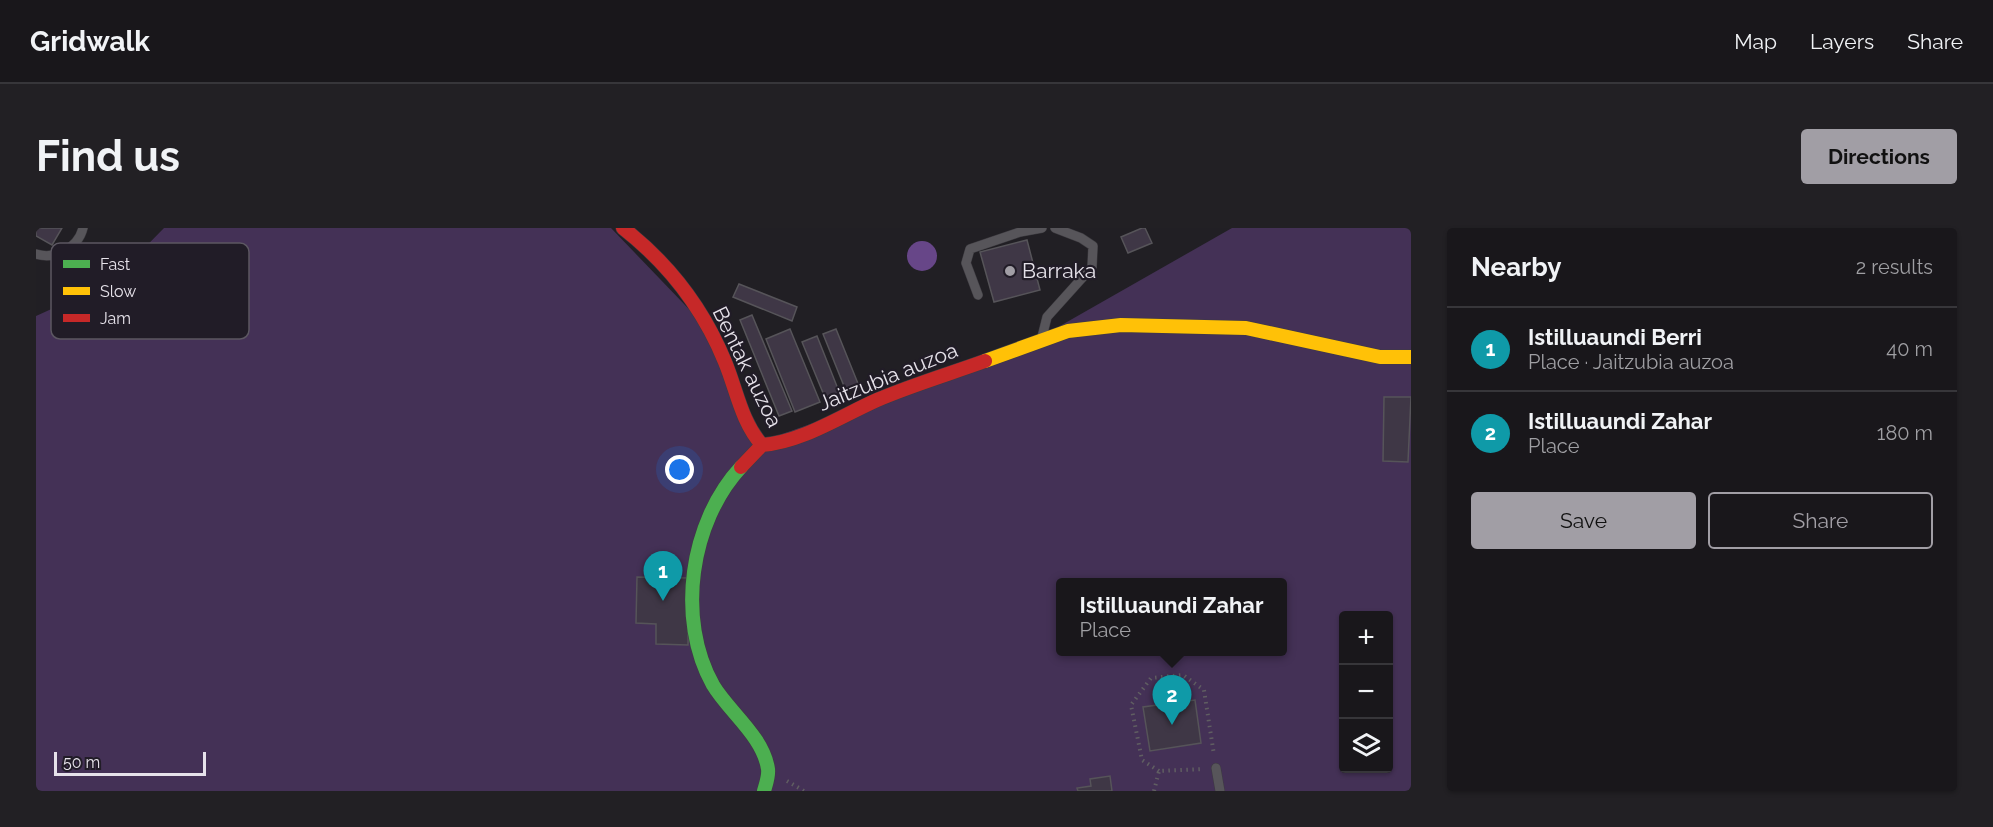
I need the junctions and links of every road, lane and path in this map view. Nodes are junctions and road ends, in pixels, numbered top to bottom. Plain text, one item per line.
1 (83, 228) edge
2 (623, 228) edge
3 (1042, 228) edge
4 (1055, 228) edge
5 (74, 243) edge
6 (36, 254) edge
7 (51, 255) edge
8 (978, 295) dead end
9 (1041, 342) junction
10 (1411, 357) edge
11 (762, 445) junction
12 (1216, 768) junction
13 (1159, 771) junction
14 (764, 791) edge
15 (1154, 791) edge
16 (1220, 791) edge

1 - 5 lane
2 - 11 street, Bentak auzoa
3 - 8 lane
4 - 9 lane
6 - 7 lane
9 - 10 street, Jaitzubia auzoa
9 - 11 street, Jaitzubia auzoa
11 - 14 street
12 - 13 path
12 - 13 path
12 - 16 lane
13 - 15 path

